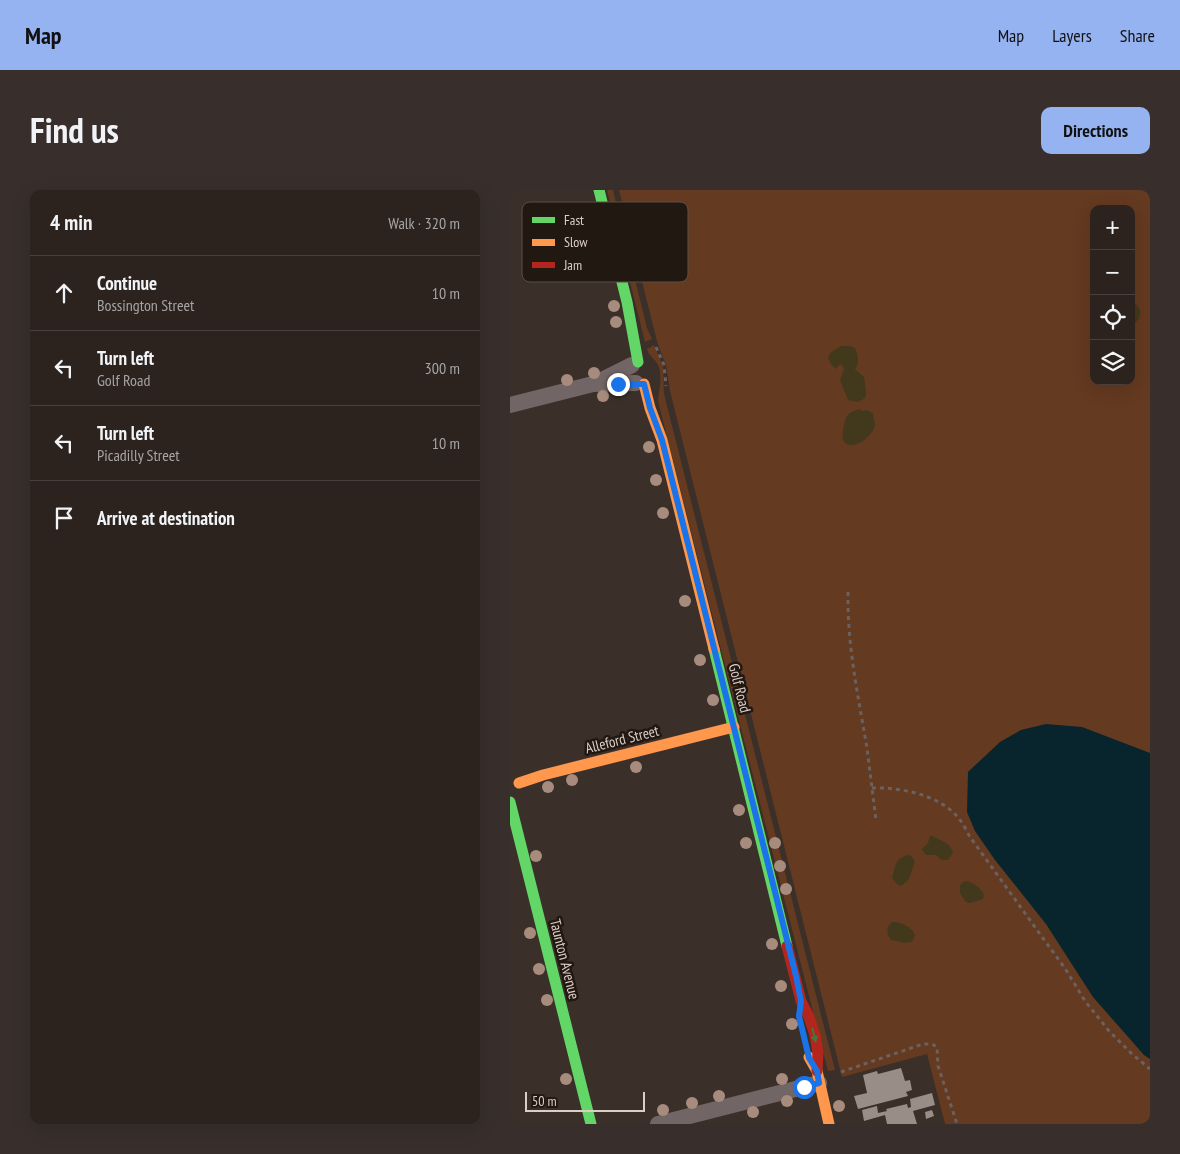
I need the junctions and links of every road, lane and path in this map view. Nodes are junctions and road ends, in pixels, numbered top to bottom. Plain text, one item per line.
1 (622, 282) edge
2 (642, 372) junction
3 (510, 405) edge
4 (848, 592) dead end
5 (734, 727) junction
6 (514, 777) edge
7 (872, 788) junction
8 (510, 797) edge
9 (510, 802) edge
10 (876, 820) dead end
11 (1150, 1069) edge
12 (841, 1072) dead end
13 (818, 1077) junction
14 (591, 1124) edge
15 (658, 1124) edge
16 (829, 1124) edge
17 (957, 1124) edge

1 - 2 street, Golf Road
2 - 3 street
2 - 5 street, Golf Road
4 - 7 path
5 - 6 street, Alleford Street
5 - 13 street, Golf Road
6 - 8 street
7 - 10 path
7 - 11 path
9 - 14 street, Taunton Avenue
12 - 17 path
13 - 15 street
13 - 16 street, Golf Road

